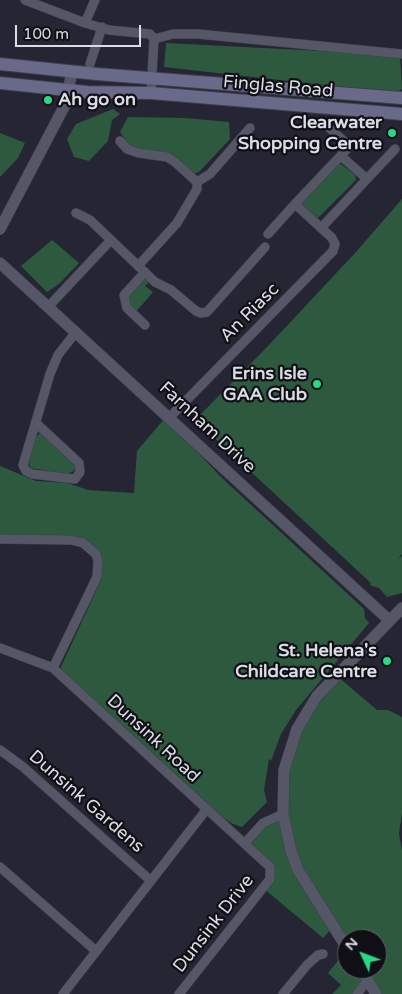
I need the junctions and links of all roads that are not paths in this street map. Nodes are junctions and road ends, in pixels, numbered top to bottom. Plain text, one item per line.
1 (25, 0) edge
2 (95, 0) edge
3 (85, 23) junction
4 (102, 27) junction
5 (154, 39) junction
6 (402, 54) edge
7 (0, 64) edge
8 (90, 64) dead end
9 (72, 72) junction
10 (151, 77) junction
11 (0, 83) edge
12 (69, 90) junction
13 (151, 93) junction
14 (402, 98) edge
15 (402, 114) edge
16 (324, 123) dead end
17 (250, 128) dead end
18 (120, 141) dead end
19 (395, 149) dead end
20 (341, 156) junction
21 (367, 179) junction
22 (197, 182) junction
23 (295, 204) junction
24 (76, 213) dead end
25 (321, 228) junction
26 (0, 230) edge
27 (268, 234) dead end
28 (110, 241) junction
29 (265, 247) dead end
30 (0, 263) edge
31 (142, 269) junction
32 (48, 307) junction
33 (145, 325) dead end
34 (76, 332) junction
35 (170, 417) junction
36 (36, 423) junction
37 (0, 539) edge
38 (402, 608) edge
39 (389, 620) junction
40 (0, 648) edge
41 (53, 668) junction
42 (0, 750) edge
43 (206, 810) junction
44 (283, 814) junction
45 (245, 843) junction
46 (0, 866) edge
47 (272, 872) joint
48 (150, 880) junction
49 (337, 932) edge
50 (96, 951) junction
51 (323, 954) dead end
52 (368, 980) joint
53 (63, 994) edge
54 (179, 994) edge
55 (283, 994) edge
56 (357, 994) edge
57 (376, 994) edge

1 - 3 street
2 - 3 street
3 - 4 street
4 - 5 street
4 - 8 street
5 - 6 street
5 - 10 street
7 - 9 main road, Finglas Road
9 - 10 main road, Finglas Road
9 - 12 street
10 - 13 street
10 - 14 main road, Finglas Road
11 - 12 main road, Finglas Road
12 - 13 main road, Finglas Road
12 - 26 street
13 - 15 main road, Finglas Road
16 - 20 street
17 - 22 street
18 - 22 street
19 - 21 street
20 - 21 street
20 - 23 street
21 - 25 street
22 - 31 street
23 - 25 street, An Riasc
23 - 27 street
24 - 28 street
25 - 35 street, An Riasc
28 - 31 street
28 - 32 street
29 - 31 street
30 - 32 street, Farnham Drive
31 - 33 street
32 - 34 street, Farnham Drive
34 - 35 street, Farnham Drive
34 - 36 street
35 - 39 street, Farnham Drive
36 - 36 street
37 - 41 street
38 - 39 street
39 - 44 street
40 - 41 street, Dunsink Road
41 - 43 street, Dunsink Road
42 - 48 street, Dunsink Gardens
43 - 45 street, Dunsink Road
43 - 48 street
44 - 45 street
44 - 49 street
45 - 47 street, Dunsink Road
46 - 50 street
47 - 54 street, Dunsink Drive
48 - 50 street
50 - 53 street
51 - 55 street
52 - 56 street
52 - 57 street

